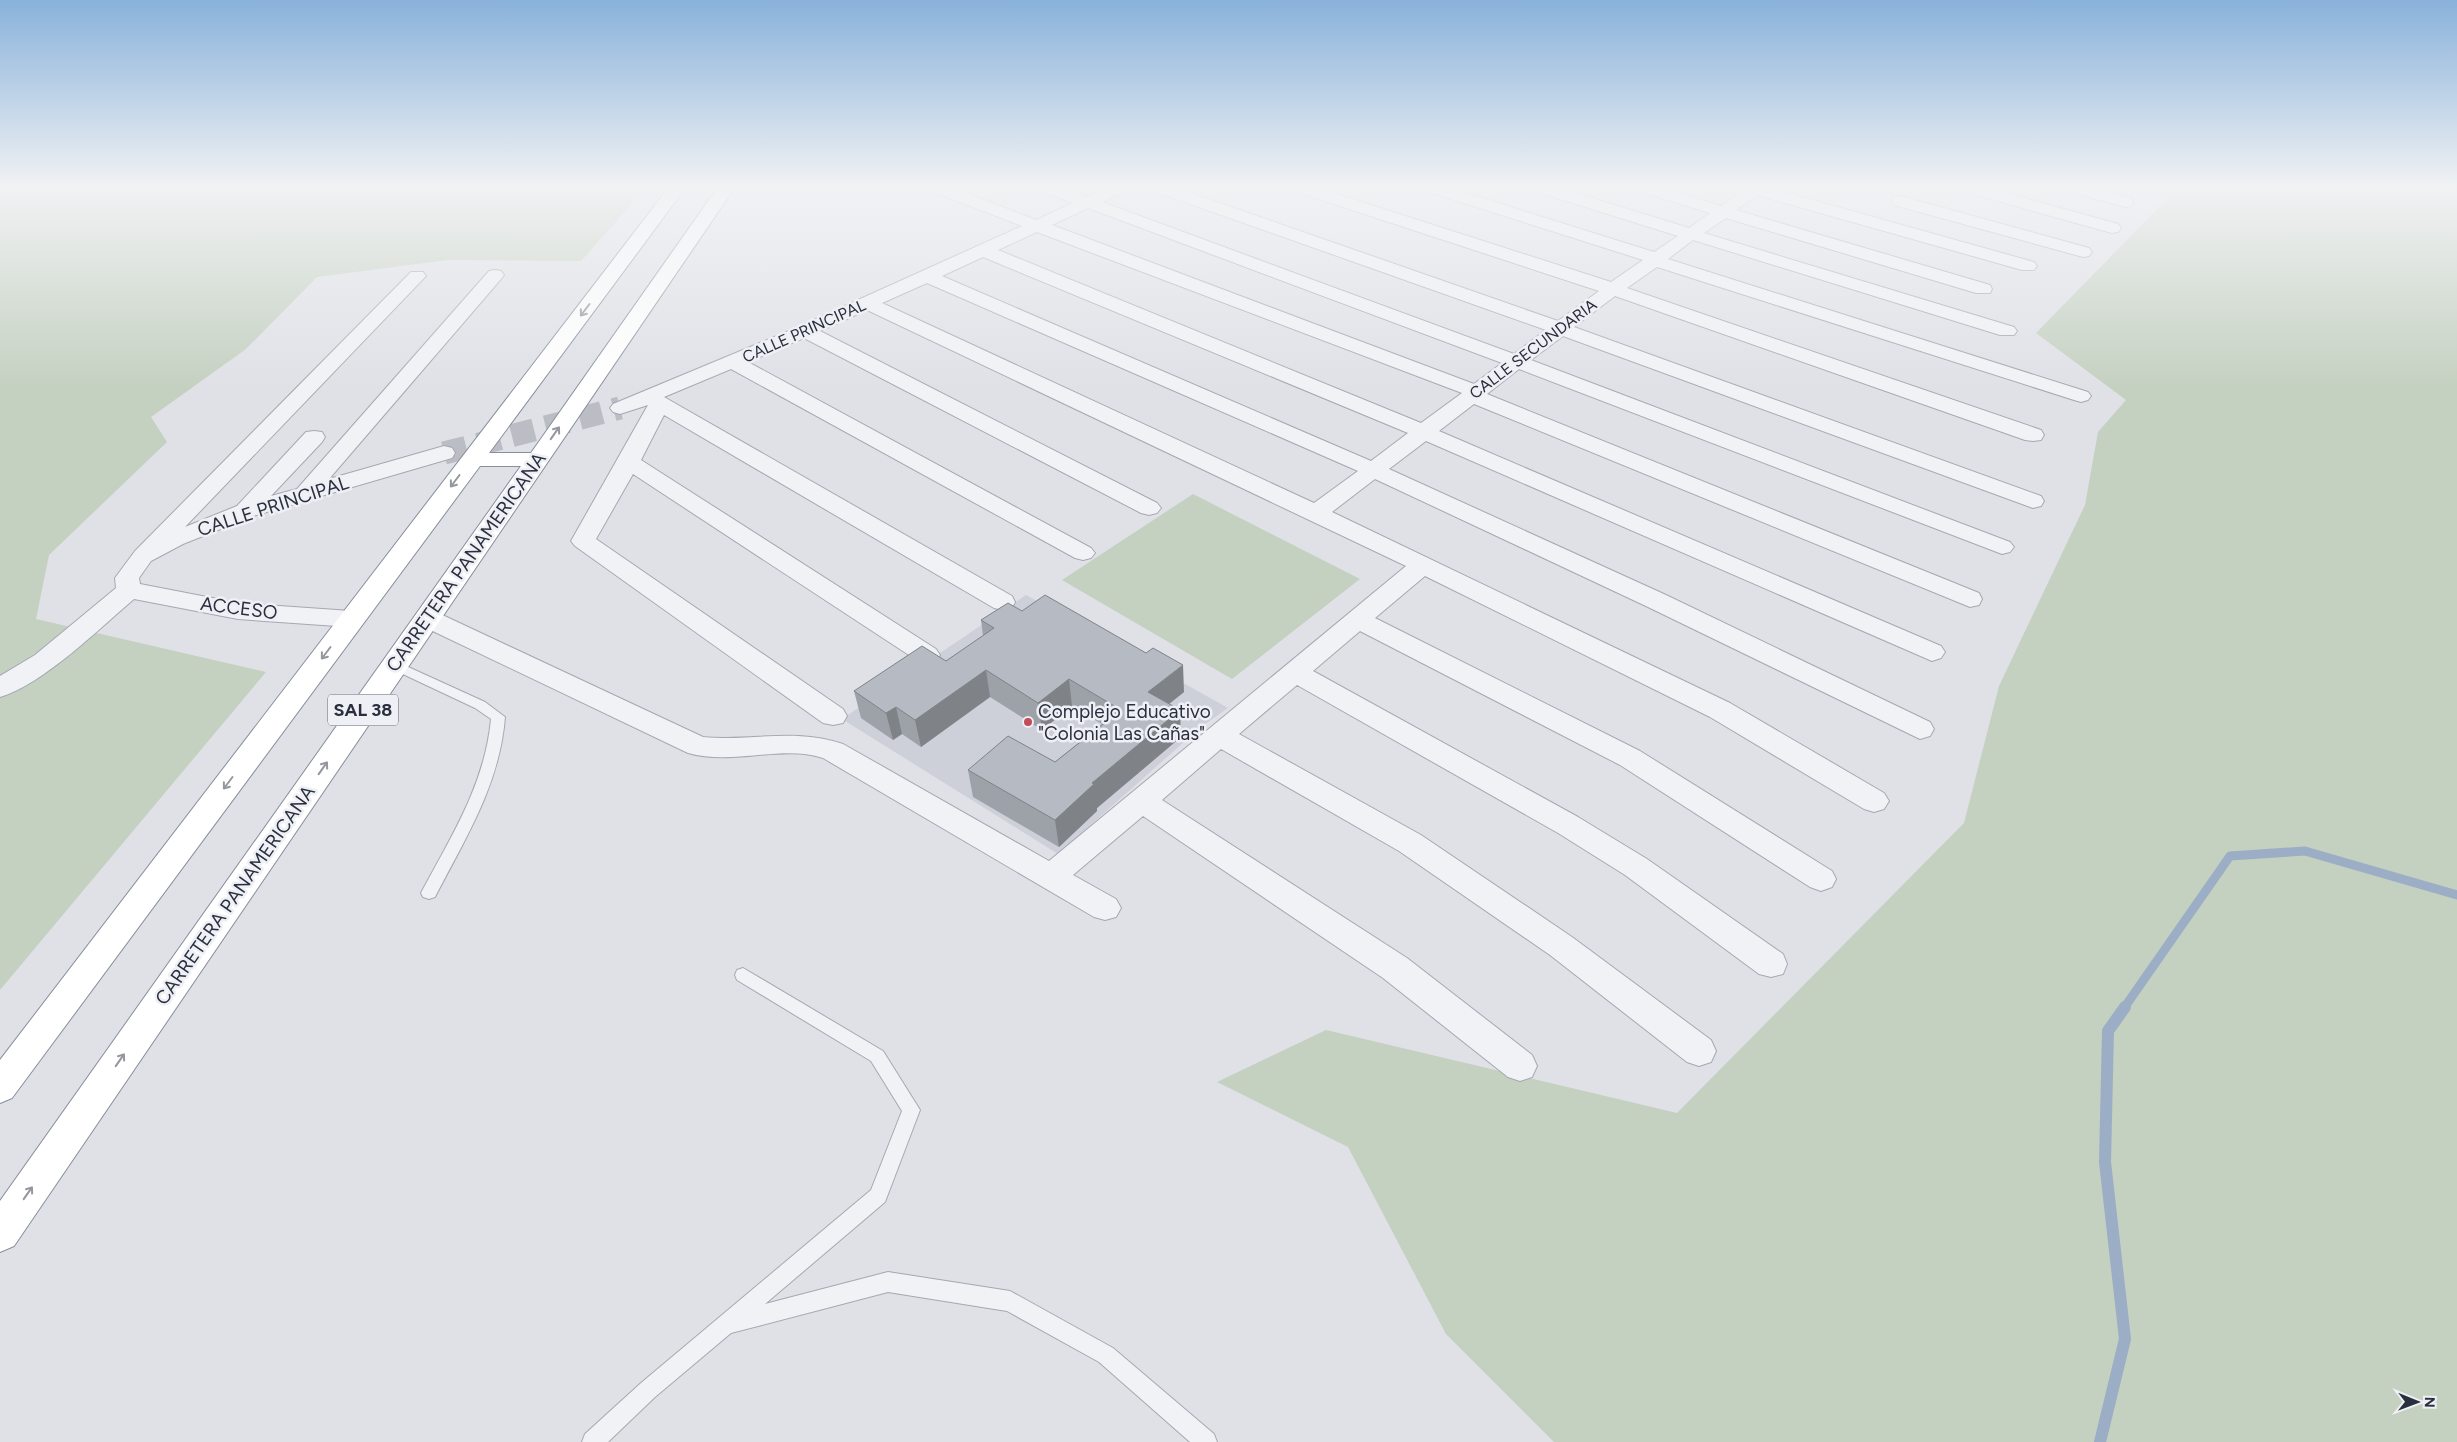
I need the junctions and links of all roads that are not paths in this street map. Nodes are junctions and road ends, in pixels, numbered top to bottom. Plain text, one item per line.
1 (628, 254) edge
2 (681, 254) edge
3 (975, 254) edge
4 (994, 254) edge
5 (1115, 254) edge
6 (1229, 254) edge
7 (1346, 254) edge
8 (1504, 254) edge
9 (1640, 254) edge
10 (1662, 254) edge
11 (1757, 254) edge
12 (1867, 254) edge
13 (1986, 254) edge
14 (1655, 259) junction
15 (2028, 266) dead end
16 (495, 275) dead end
17 (417, 276) dead end
18 (927, 276) junction
19 (1613, 289) junction
20 (1983, 289) dead end
21 (867, 303) junction
22 (1561, 329) junction
23 (805, 331) junction
24 (2007, 331) dead end
25 (733, 362) junction
26 (1518, 362) junction
27 (1475, 394) junction
28 (2081, 396) dead end
29 (654, 400) junction
30 (620, 408) tunnel mouth
31 (1424, 432) junction
32 (2033, 435) dead end
33 (314, 437) dead end
34 (444, 454) tunnel mouth
35 (537, 459) junction
36 (472, 460) junction
37 (629, 462) junction
38 (1374, 470) junction
39 (305, 493) junction
40 (2033, 501) dead end
41 (1149, 508) dead end
42 (245, 511) junction
43 (1316, 513) junction
44 (2002, 547) dead end
45 (1083, 553) dead end
46 (143, 556) junction
47 (1423, 565) junction
48 (129, 590) junction
49 (1970, 599) dead end
50 (1003, 602) dead end
51 (427, 618) junction
52 (351, 619) junction
53 (1358, 620) junction
54 (1932, 652) dead end
55 (927, 656) edge
56 (395, 665) junction
57 (1295, 672) junction
58 (0, 688) edge
59 (833, 716) dead end
60 (1920, 729) dead end
61 (1219, 736) junction
62 (1142, 801) junction
63 (1874, 801) dead end
64 (1050, 877) junction
65 (1821, 879) dead end
66 (429, 893) dead end
67 (1105, 908) dead end
68 (1771, 964) dead end
69 (743, 976) dead end
70 (1699, 1051) dead end
71 (1520, 1066) dead end
72 (0, 1087) edge
73 (0, 1233) edge
74 (727, 1324) junction
75 (592, 1442) edge
76 (1206, 1442) edge

1 -> 36 highway, SAL 38
35 -> 2 highway, CARRETERA PANAMERICANA / SAL 38
3 - 18 street, CALLE PRINCIPAL
4 - 31 street
5 - 27 street
6 - 26 street
7 - 22 street
8 - 19 street
9 - 14 street
10 - 14 street, CALLE SECUNDARIA
11 - 24 street
12 - 20 street
13 - 15 street
14 - 19 street, CALLE SECUNDARIA
14 - 28 street
16 - 39 street
17 - 46 street
18 - 21 street, CALLE PRINCIPAL
18 - 38 street
19 - 22 street, CALLE SECUNDARIA
19 - 32 street
21 - 23 street, CALLE PRINCIPAL
21 - 43 street
22 - 26 street, CALLE SECUNDARIA
22 - 40 street
23 - 25 street, CALLE PRINCIPAL
23 - 41 street
25 - 29 street, CALLE PRINCIPAL
25 - 45 street
26 - 27 street, CALLE SECUNDARIA
26 - 44 street
27 - 31 street, CALLE SECUNDARIA
27 - 49 street
29 - 30 street, CALLE PRINCIPAL
29 - 37 street
29 - 50 street
31 - 38 street, CALLE SECUNDARIA
31 - 54 street
33 - 42 street
34 - 39 street, CALLE PRINCIPAL
35 - 36 highway
35 - 51 highway, CARRETERA PANAMERICANA / SAL 38
36 -> 52 highway, SAL 38
37 - 55 street
37 - 59 street
38 - 43 street, CALLE SECUNDARIA
38 - 60 street
39 - 42 street, CALLE PRINCIPAL
42 - 46 street, CALLE PRINCIPAL
43 - 47 street
46 - 48 street, CALLE PRINCIPAL
47 - 53 street
47 - 63 street
48 - 52 street, ACCESO
48 - 58 street
51 - 56 highway, CARRETERA PANAMERICANA / SAL 38
51 - 64 street
52 -> 72 highway, SAL 38
53 - 57 street
53 - 65 street
56 - 66 lane
73 -> 56 highway, CARRETERA PANAMERICANA / SAL 38
57 - 61 street
57 - 68 street
61 - 62 street
61 - 70 street
62 - 64 street
62 - 71 street
64 - 67 street
69 - 74 lane
74 - 75 lane
74 - 76 lane

